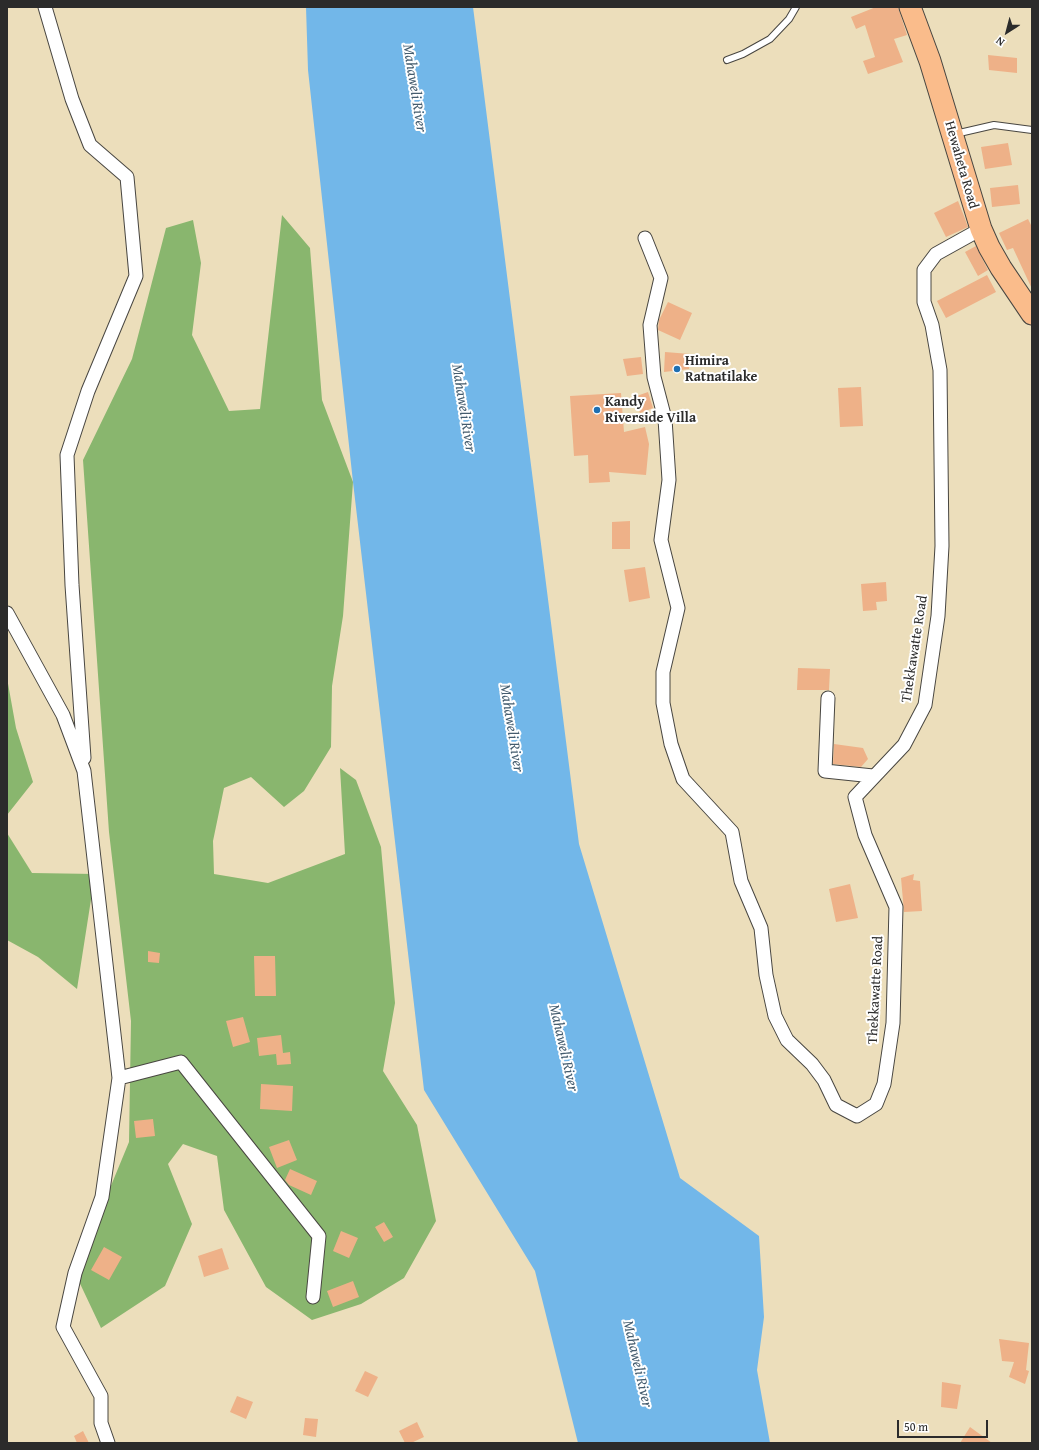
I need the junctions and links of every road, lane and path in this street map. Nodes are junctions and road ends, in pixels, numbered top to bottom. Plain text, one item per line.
1 (45, 7) edge
2 (796, 7) edge
3 (910, 7) edge
4 (726, 60) dead end
5 (1032, 130) edge
6 (953, 135) junction
7 (981, 229) junction
8 (645, 238) dead end
9 (1032, 314) edge
10 (7, 613) edge
11 (828, 698) dead end
12 (84, 771) junction
13 (873, 776) junction
14 (119, 1078) junction
15 (313, 1297) dead end
16 (108, 1443) edge

1 - 12 street
2 - 4 lane
3 - 6 highway, Hewaheta Road
5 - 6 lane
6 - 7 highway, Hewaheta Road
7 - 9 highway, Hewaheta Road
7 - 13 street, Thekkawatte Road
8 - 13 street, Thekkawatte Road
10 - 12 street
11 - 13 street
12 - 14 street
14 - 15 street
14 - 16 street

